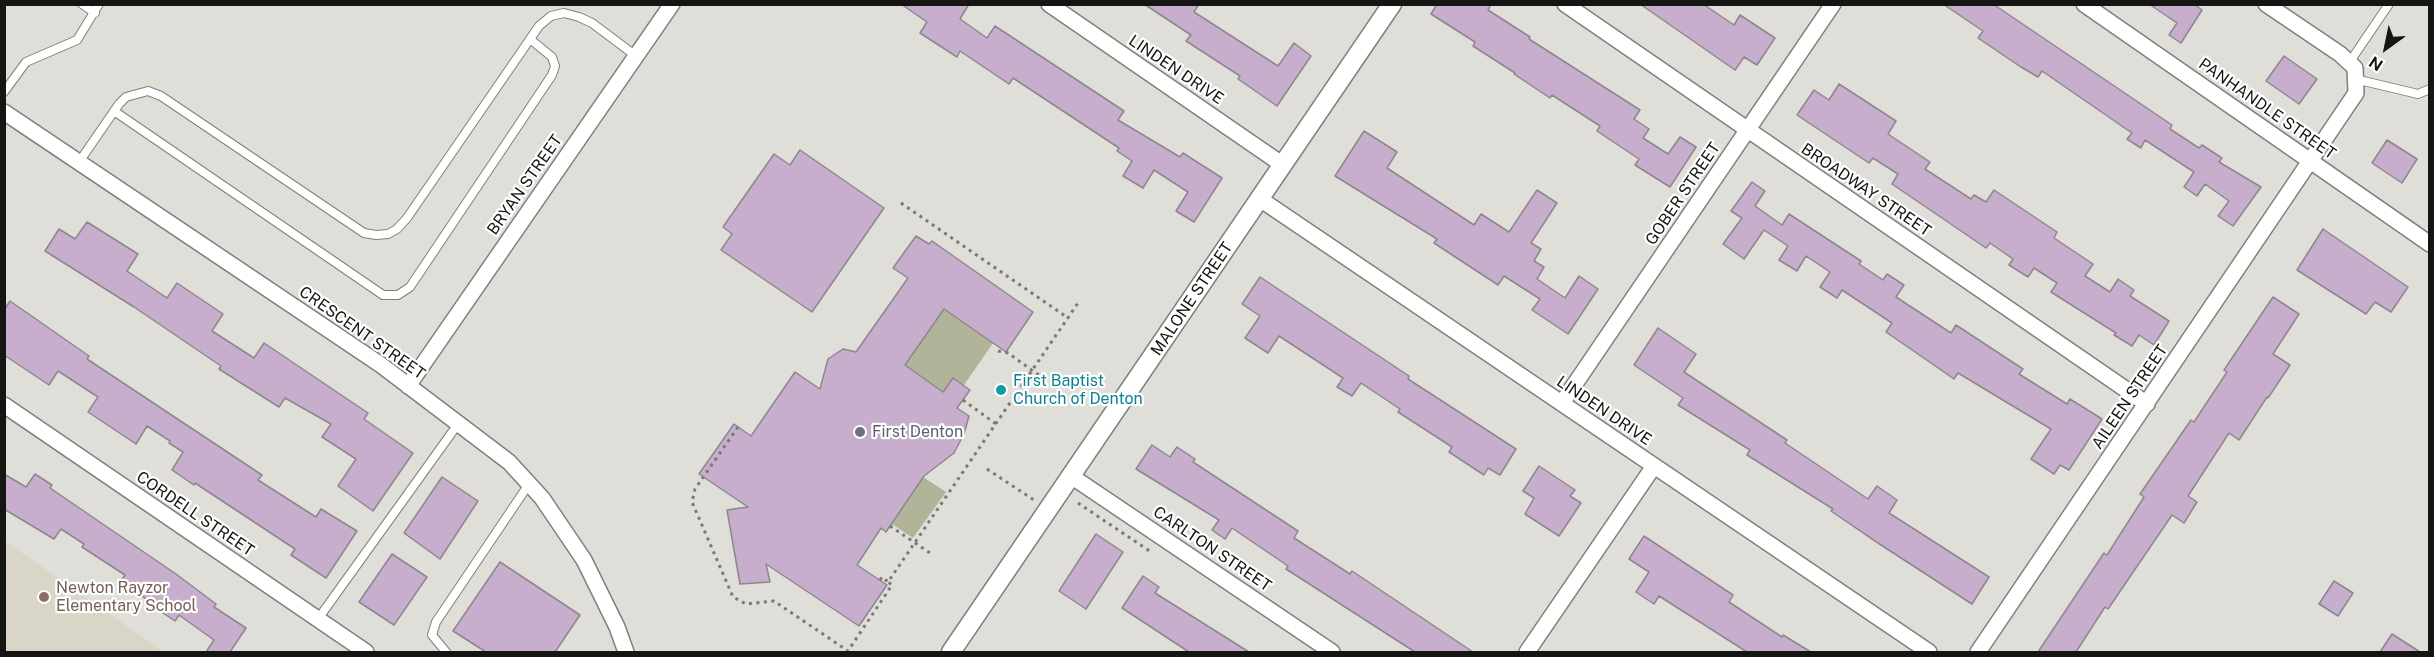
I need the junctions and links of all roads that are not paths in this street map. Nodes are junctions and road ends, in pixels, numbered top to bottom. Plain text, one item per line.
1 (82, 4) edge
2 (99, 4) edge
3 (672, 4) edge
4 (1049, 4) edge
5 (1392, 4) edge
6 (1833, 4) edge
7 (2084, 4) edge
8 (2266, 4) edge
9 (2389, 4) edge
10 (1565, 5) edge
11 (95, 13) junction
12 (530, 39) junction
13 (636, 56) junction
14 (2349, 63) junction
15 (2355, 79) junction
16 (2430, 89) edge
17 (4, 92) edge
18 (114, 111) junction
19 (4, 112) edge
20 (1748, 130) junction
21 (79, 162) junction
22 (2311, 162) junction
23 (1283, 165) junction
24 (1260, 199) junction
25 (2430, 244) edge
26 (408, 386) junction
27 (1562, 404) junction
28 (2147, 404) junction
29 (4, 405) edge
30 (458, 424) junction
31 (1654, 466) junction
32 (1071, 476) junction
33 (529, 484) junction
34 (318, 619) junction
35 (366, 652) edge
36 (446, 652) edge
37 (626, 652) edge
38 (951, 652) edge
39 (1332, 652) edge
40 (1527, 652) edge
41 (1929, 652) edge
42 (1978, 652) edge

1 - 11 lane
2 - 11 lane
3 - 13 street, BRYAN STREET
4 - 23 street, LINDEN DRIVE
5 - 23 street, MALONE STREET
6 - 20 street, GOBER STREET
7 - 22 street, PANHANDLE STREET
8 - 14 street
9 - 14 lane
10 - 20 street, BROADWAY STREET
11 - 17 lane
12 - 13 lane
12 - 18 lane
12 - 18 lane
13 - 26 street, BRYAN STREET
14 - 15 street
15 - 16 lane
15 - 22 street, AILEEN STREET
18 - 21 lane
19 - 21 street, CRESCENT STREET
20 - 27 street, GOBER STREET
20 - 28 street, BROADWAY STREET
21 - 26 street, CRESCENT STREET
22 - 25 street, PANHANDLE STREET
22 - 28 street, AILEEN STREET
23 - 24 street, MALONE STREET
24 - 27 street, LINDEN DRIVE
24 - 32 street, MALONE STREET
26 - 30 street, CRESCENT STREET
27 - 31 street, LINDEN DRIVE
28 - 42 street, AILEEN STREET
29 - 34 street, CORDELL STREET
30 - 33 street, CRESCENT STREET
30 - 34 lane
31 - 40 street
31 - 41 street, LINDEN DRIVE
32 - 38 street, MALONE STREET
32 - 39 street, CARLTON STREET
33 - 36 lane
33 - 37 street, CRESCENT STREET
34 - 35 street, CORDELL STREET

